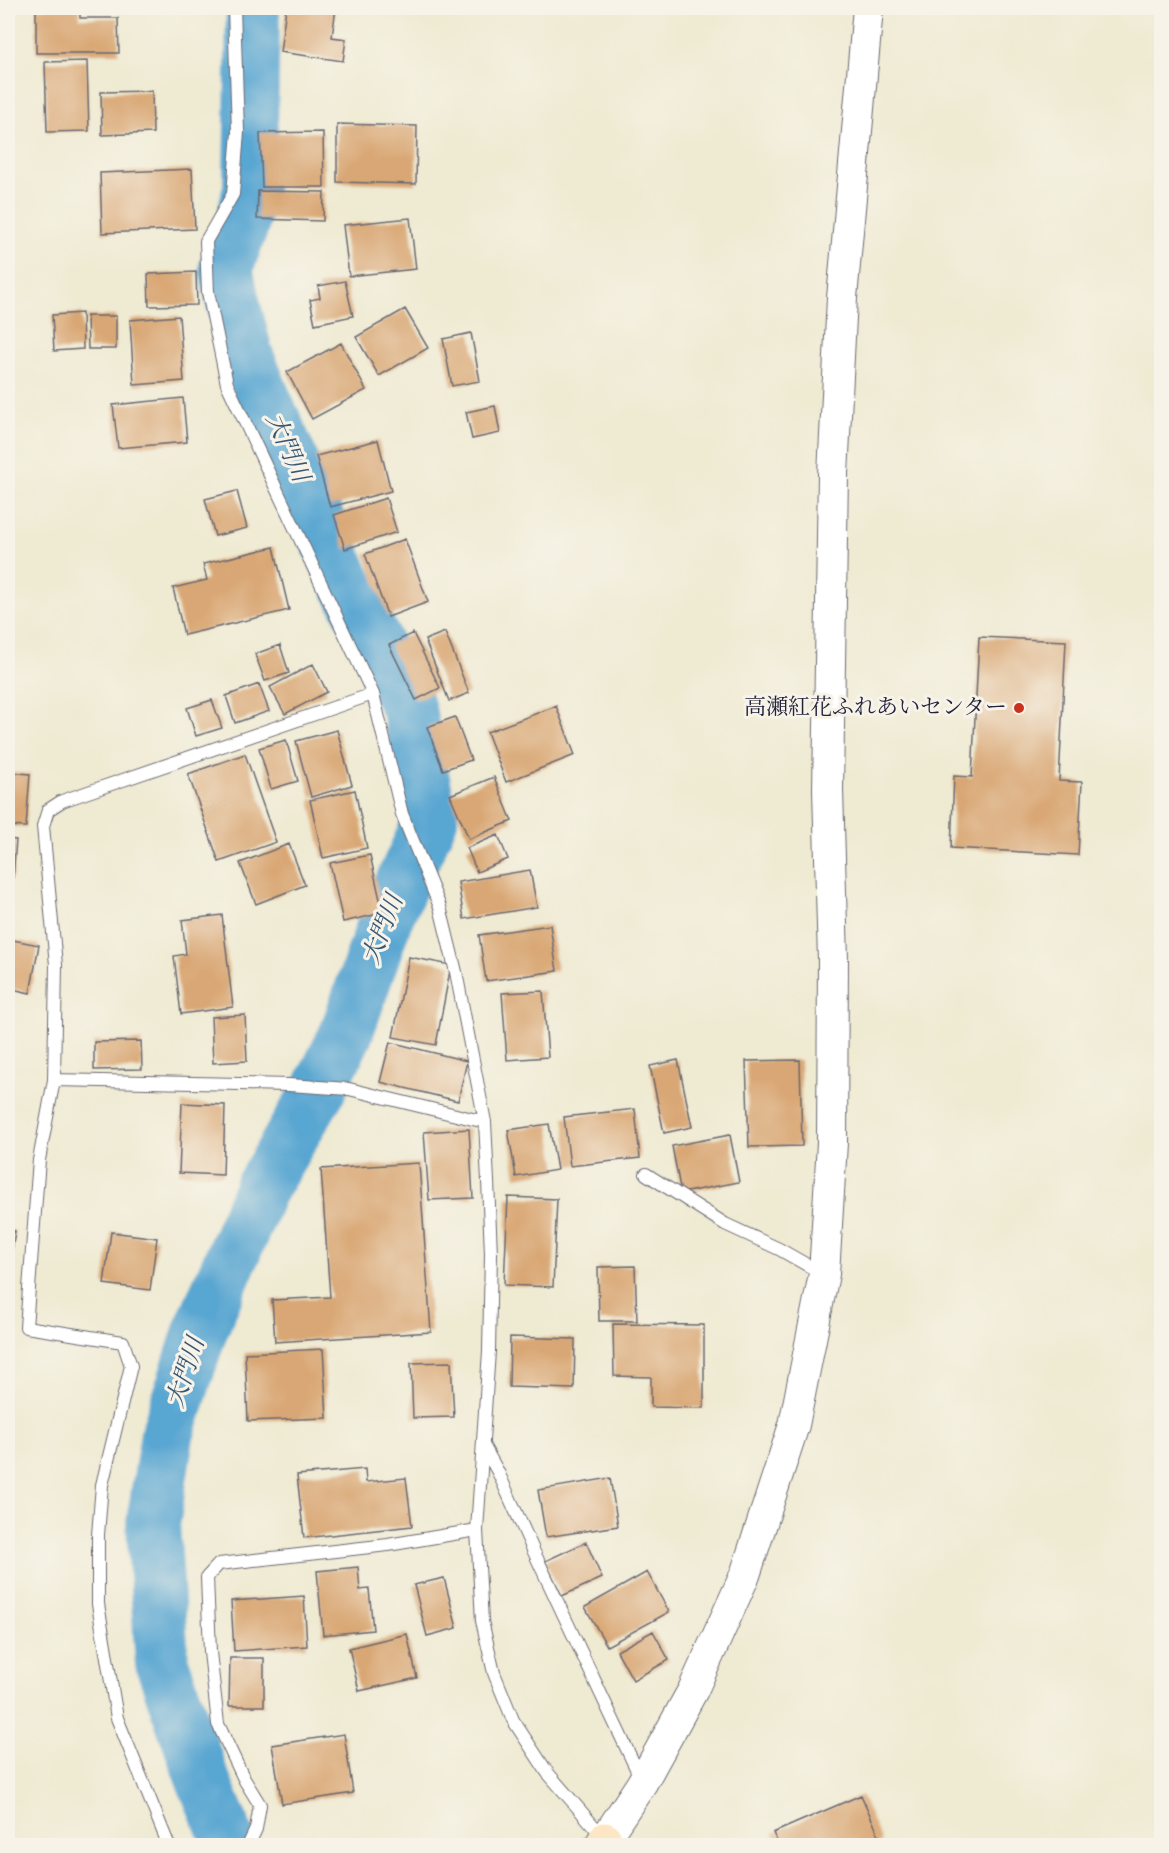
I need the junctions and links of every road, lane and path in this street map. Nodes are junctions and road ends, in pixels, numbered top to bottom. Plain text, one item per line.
1 (234, 8) edge
2 (868, 8) edge
3 (373, 694) junction
4 (54, 1080) junction
5 (485, 1122) junction
6 (646, 1174) dead end
7 (824, 1274) junction
8 (483, 1445) junction
9 (477, 1530) junction
10 (642, 1783) junction
11 (607, 1843) edge
12 (169, 1845) edge
13 (248, 1845) edge

1 - 3 lane
2 - 7 street
3 - 4 lane
3 - 5 lane
4 - 5 lane
4 - 12 lane
5 - 8 lane
6 - 7 lane
7 - 10 street
8 - 9 lane
8 - 10 lane
9 - 11 lane
9 - 13 lane
10 - 11 street

